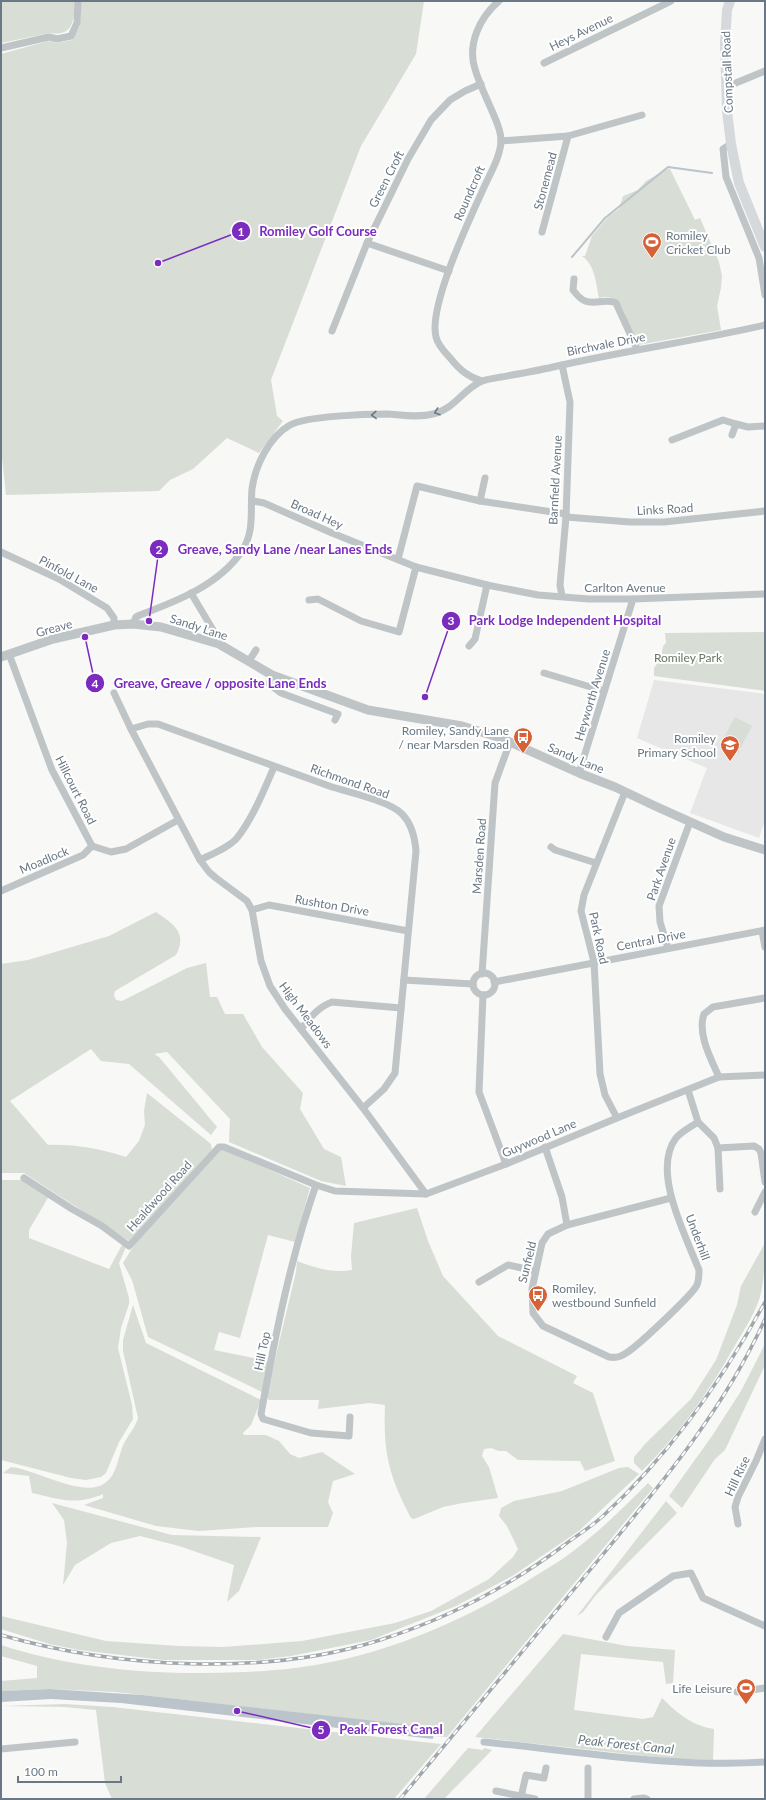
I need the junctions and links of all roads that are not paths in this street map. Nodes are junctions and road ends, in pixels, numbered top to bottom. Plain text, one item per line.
1 (78, 1) edge
2 (499, 1) edge
3 (670, 1) edge
4 (730, 1) edge
5 (1, 48) edge
6 (544, 63) dead end
7 (765, 71) edge
8 (481, 84) junction
9 (726, 87) junction
10 (642, 115) dead end
11 (568, 136) junction
12 (501, 141) junction
13 (731, 144) junction
14 (542, 232) dead end
15 (367, 243) junction
16 (765, 247) edge
17 (449, 271) junction
18 (574, 279) dead end
19 (765, 295) edge
20 (765, 325) edge
21 (332, 331) dead end
22 (637, 349) junction
23 (562, 365) junction
24 (482, 381) junction
25 (736, 424) junction
26 (765, 426) edge
27 (732, 435) dead end
28 (672, 440) dead end
29 (485, 478) dead end
30 (253, 501) junction
31 (480, 501) junction
32 (765, 511) edge
33 (566, 515) junction
34 (1, 552) edge
35 (398, 559) junction
36 (416, 567) junction
37 (487, 585) junction
38 (191, 592) junction
39 (765, 594) edge
40 (562, 596) junction
41 (633, 599) junction
42 (309, 600) dead end
43 (133, 624) junction
44 (114, 625) junction
45 (399, 632) junction
46 (407, 634) dead end
47 (218, 640) junction
48 (469, 646) dead end
49 (256, 650) dead end
50 (5, 656) edge
51 (249, 661) junction
52 (544, 673) dead end
53 (276, 677) junction
54 (604, 691) junction
55 (114, 693) dead end
56 (335, 720) dead end
57 (131, 729) junction
58 (510, 742) junction
59 (274, 767) junction
60 (579, 773) junction
61 (625, 792) junction
62 (178, 820) junction
63 (690, 822) junction
64 (92, 846) junction
65 (551, 847) dead end
66 (765, 850) edge
67 (200, 860) junction
68 (596, 863) junction
69 (1, 891) edge
70 (252, 910) junction
71 (763, 930) edge
72 (408, 931) junction
73 (765, 947) edge
74 (668, 948) junction
75 (594, 962) junction
76 (482, 974) junction
77 (404, 980) junction
78 (494, 982) junction
79 (473, 984) junction
80 (483, 995) junction
81 (765, 998) edge
82 (401, 1008) junction
83 (301, 1029) junction
84 (765, 1075) edge
85 (719, 1077) junction
86 (688, 1090) junction
87 (363, 1108) junction
88 (617, 1118) junction
89 (698, 1122) junction
90 (545, 1147) junction
91 (762, 1147) edge
92 (718, 1148) junction
93 (506, 1164) junction
94 (24, 1178) dead end
95 (765, 1182) edge
96 (316, 1185) junction
97 (720, 1189) dead end
98 (765, 1192) edge
99 (426, 1194) junction
100 (671, 1198) junction
101 (755, 1212) dead end
102 (566, 1225) junction
103 (535, 1271) junction
104 (479, 1282) dead end
105 (628, 1352) joint
106 (350, 1417) dead end
107 (765, 1439) edge
108 (738, 1524) dead end
109 (765, 1626) edge
110 (606, 1636) dead end
111 (765, 1688) edge
112 (737, 1692) dead end
113 (75, 1742) dead end
114 (1, 1749) edge
115 (546, 1768) dead end
116 (588, 1768) dead end
117 (496, 1791) dead end
118 (521, 1797) junction
119 (535, 1799) edge
120 (588, 1799) edge
121 (634, 1799) edge
122 (647, 1799) edge

1 - 5 street
2 - 8 street, Roundcroft
3 - 6 street, Heys Avenue
4 - 9 main road, Compstall Road
7 - 9 street
8 - 12 street, Roundcroft
8 - 15 street, Green Croft
9 - 13 main road, Compstall Road
10 - 11 street
11 - 12 street
11 - 14 street, Stonemead
12 - 17 street, Roundcroft
13 - 16 main road, Compstall Road
13 - 19 street
15 - 17 street
15 - 21 street, Green Croft
17 - 24 street, Roundcroft
18 - 22 street
20 - 22 street, Birchvale Drive
22 - 23 street, Birchvale Drive
23 - 24 street, Birchvale Drive
23 - 33 street, Barnfield Avenue
24 -> 30 street, Birchvale Drive
25 - 26 street
25 - 27 street
25 - 28 street
29 - 31 street
30 - 35 street, Broad Hey
30 - 38 street
31 - 33 street, Links Road
31 - 35 street, Links Road
32 - 33 street, Links Road
33 - 40 street, Barnfield Avenue
34 - 44 street, Pinfold Lane
35 - 36 street, Broad Hey
36 - 37 street, Broad Hey
36 - 45 street
37 - 40 street, Carlton Avenue
37 - 48 street
38 - 43 street
38 - 47 street
39 - 41 street, Carlton Avenue
40 - 41 street, Carlton Avenue
41 - 54 street, Heyworth Avenue
42 - 45 street
43 - 44 street, Sandy Lane
43 - 47 street, Sandy Lane
44 - 50 street, Greave
45 - 46 street
47 - 51 street, Sandy Lane
49 - 51 street
50 - 64 street, Hillcourt Road
51 - 53 street, Sandy Lane
52 - 54 street
53 - 56 street
53 - 58 street, Sandy Lane
54 - 60 street, Heyworth Avenue
55 - 57 street
57 - 59 street, Richmond Road
57 - 62 street
58 - 60 street, Sandy Lane
58 - 76 street, Marsden Road
59 - 67 street
59 - 72 street, Richmond Road
60 - 61 street, Sandy Lane
61 - 63 street, Sandy Lane
61 - 68 street, Park Road
62 - 64 street
62 - 67 street
63 - 66 street, Sandy Lane
63 - 74 street, Park Avenue
64 - 69 street, Moadlock
65 - 68 street
67 - 70 street
68 - 75 street, Park Road
70 - 72 street, Rushton Drive
70 - 83 street, High Meadows
71 - 73 street
71 - 74 street, Central Drive
72 - 77 street, Richmond Road
74 - 75 street, Central Drive
75 - 78 street, Central Drive
75 - 88 street, Park Road
76 - 78 street
76 - 79 street
77 - 79 street
77 - 82 street, Richmond Road
78 - 80 street
79 - 80 street
80 - 93 street
81 - 85 street
82 - 83 street
82 - 87 street, Richmond Road
83 - 87 street, High Meadows
84 - 85 street, Guywood Lane
85 - 86 street, Guywood Lane
86 - 88 street, Guywood Lane
86 - 89 street
87 - 99 street, High Meadows
88 - 90 street, Guywood Lane
89 - 92 street
89 - 100 street, Underhill
90 - 93 street, Guywood Lane
90 - 102 street
91 - 92 street
91 - 95 street
92 - 97 street
93 - 99 street, Guywood Lane
94 - 96 street, Healdwood Road
96 - 99 street, Guywood Lane
96 - 106 street, Hill Top
98 - 101 street
100 - 102 street
100 - 105 street, Underhill
102 - 103 street, Sunfield
103 - 104 street
103 - 105 street, Sunfield
107 - 108 street, Hill Rise
109 - 110 street
111 - 112 street
113 - 114 street
115 - 118 street
116 - 120 street
117 - 118 street
118 - 119 street
121 - 122 street

